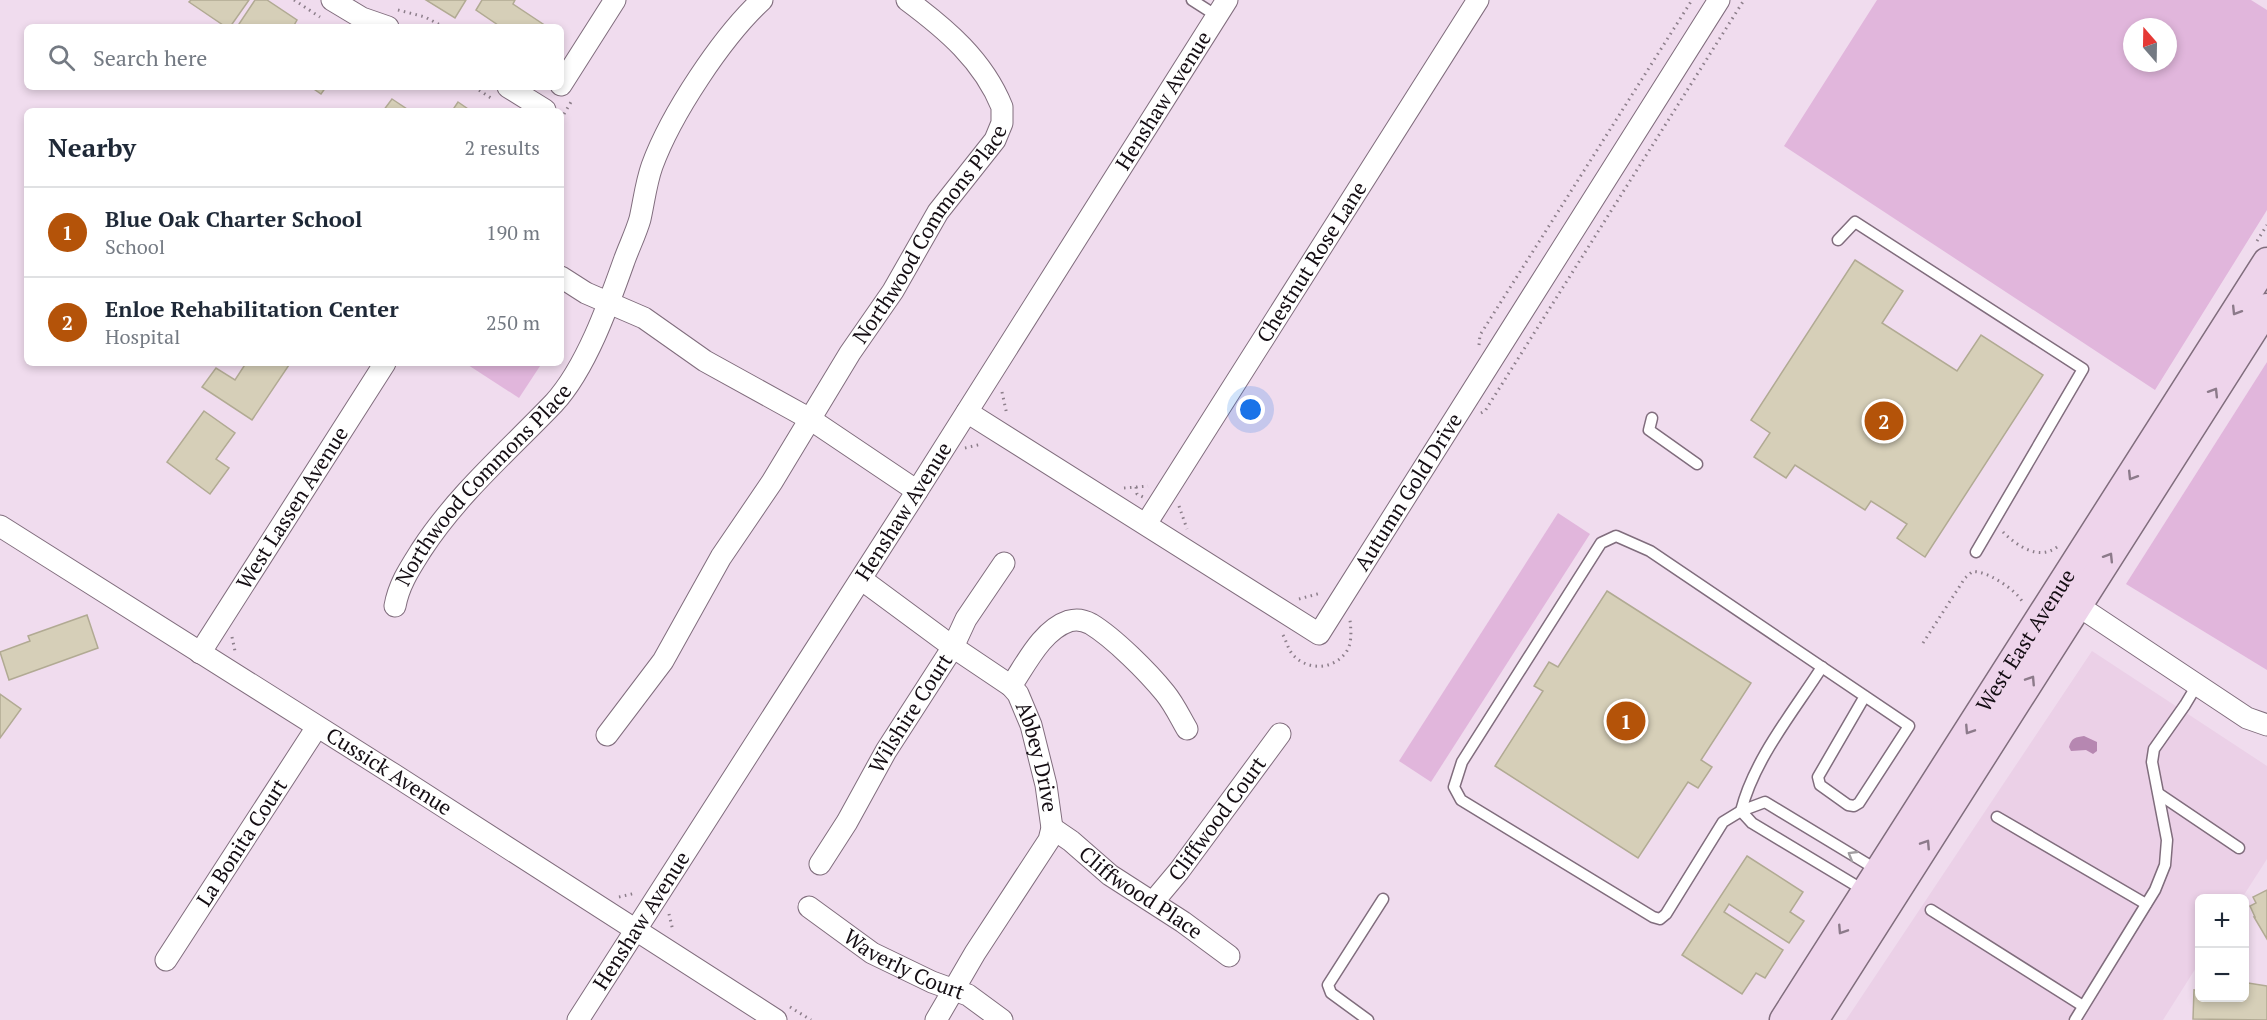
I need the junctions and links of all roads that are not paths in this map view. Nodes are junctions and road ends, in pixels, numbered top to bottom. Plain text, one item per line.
1 (615, 0) edge
2 (762, 0) edge
3 (907, 0) edge
4 (1192, 0) edge
5 (1478, 0) edge
6 (1719, 0) edge
7 (1222, 8) edge
8 (329, 10) edge
9 (392, 18) edge
10 (564, 80) edge
11 (512, 90) edge
12 (557, 90) edge
13 (540, 108) edge
14 (546, 108) edge
15 (1838, 240) dead end
16 (2261, 252) edge
17 (564, 279) edge
18 (608, 303) junction
19 (2267, 308) edge
20 (383, 366) edge
21 (967, 412) junction
22 (1652, 418) dead end
23 (810, 419) junction
24 (1697, 464) dead end
25 (917, 491) junction
26 (1146, 524) junction
27 (0, 526) edge
28 (1976, 552) dead end
29 (1004, 563) dead end
30 (861, 579) junction
31 (2068, 599) junction
32 (395, 606) dead end
33 (953, 647) junction
34 (200, 653) junction
35 (1822, 667) junction
36 (2197, 685) junction
37 (1011, 686) junction
38 (1865, 696) junction
39 (2267, 725) edge
40 (317, 727) junction
41 (1187, 729) dead end
42 (1281, 734) dead end
43 (607, 735) dead end
44 (2158, 794) junction
45 (1741, 811) junction
46 (1997, 817) dead end
47 (1052, 828) junction
48 (2239, 848) dead end
49 (820, 864) dead end
50 (1882, 887) junction
51 (1383, 899) dead end
52 (1153, 902) junction
53 (2146, 904) junction
54 (809, 907) dead end
55 (1930, 910) dead end
56 (636, 929) junction
57 (1228, 956) dead end
58 (166, 960) dead end
59 (953, 991) junction
60 (2083, 1006) junction
61 (578, 1020) edge
62 (776, 1020) edge
63 (936, 1020) edge
64 (1002, 1020) edge
65 (1368, 1020) edge
66 (1785, 1020) edge
67 (1814, 1020) edge
68 (2075, 1020) edge

1 - 10 street
2 - 18 street, Northwood Commons Place
3 - 23 street, Northwood Commons Place
4 - 7 lane
5 - 26 street, Chestnut Rose Lane
6 - 26 street, Autumn Gold Drive
7 - 21 street, Henshaw Avenue
8 - 9 street
11 - 13 street
12 - 14 street
15 - 28 lane
16 -> 31 main road, West East Avenue
17 - 18 street
18 - 23 street
18 - 32 street, Northwood Commons Place
31 -> 19 main road, West East Avenue
20 - 34 street, West Lassen Avenue
21 - 25 street, Henshaw Avenue
21 - 26 street, Autumn Gold Drive
22 - 24 lane
23 - 25 street
23 - 43 street, Northwood Commons Place
25 - 30 street, Henshaw Avenue
27 - 34 street, Cussick Avenue
29 - 33 street, Wilshire Court
30 - 33 street, Abbey Drive
30 - 56 street, Henshaw Avenue
31 - 36 street
31 - 50 main road, West East Avenue
33 - 37 street, Abbey Drive
33 - 49 street, Wilshire Court
34 - 40 street, Cussick Avenue
35 - 38 lane
35 - 45 lane
35 - 45 lane
36 - 39 street
36 - 44 lane
37 - 41 street
37 - 47 street, Abbey Drive
38 - 38 lane
40 - 56 street, Cussick Avenue
40 - 58 street, La Bonita Court
42 - 52 street, Cliffwood Court
44 - 48 lane
44 - 53 lane
45 - 50 lane
50 -> 45 lane
46 - 53 lane
47 - 52 street, Cliffwood Place
47 - 59 street, Abbey Drive
50 -> 66 main road, West East Avenue
50 - 67 main road, West East Avenue
51 - 65 lane
52 - 57 street, Cliffwood Place
53 - 60 lane
54 - 59 street, Waverly Court
55 - 60 lane
56 - 61 street, Henshaw Avenue
56 - 62 street, Cussick Avenue
59 - 63 street, Abbey Drive
59 - 64 street, Waverly Court
60 - 68 lane

